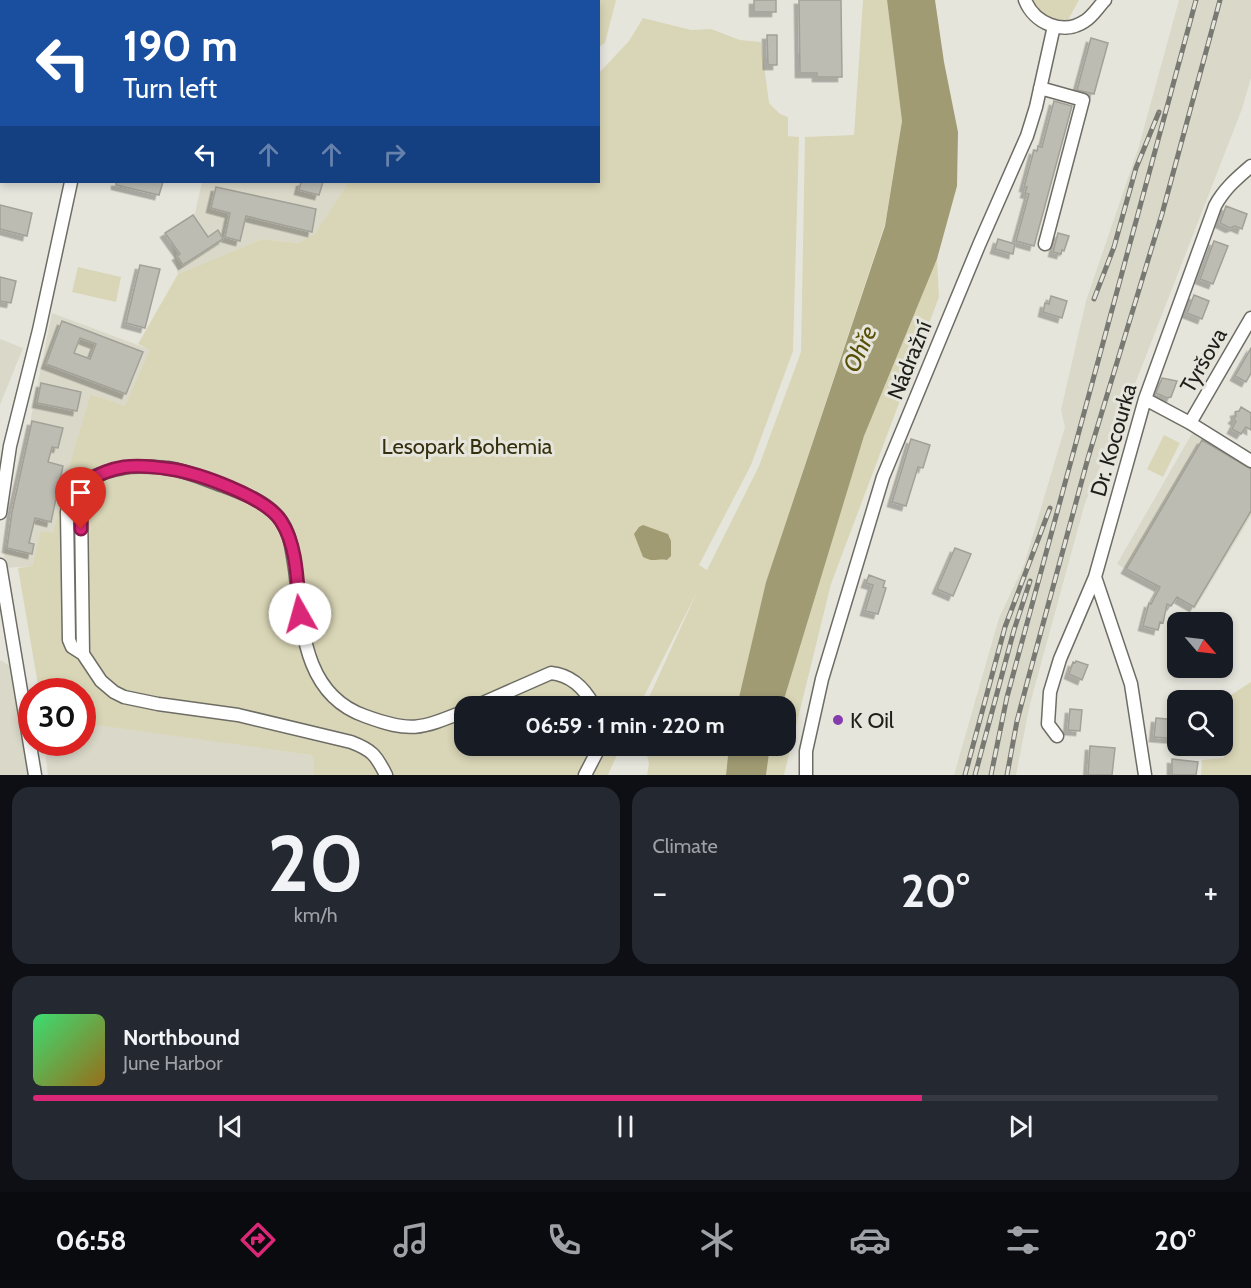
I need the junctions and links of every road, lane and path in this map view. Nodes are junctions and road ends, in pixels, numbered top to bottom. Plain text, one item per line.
1 (1025, 0) edge
2 (1104, 0) edge
3 (1054, 26) junction
4 (1040, 88) junction
5 (1251, 166) edge
6 (71, 183) edge
7 (1045, 244) dead end
8 (1251, 318) edge
9 (1145, 399) junction
10 (1191, 423) junction
11 (1249, 455) edge
12 (0, 504) edge
13 (0, 566) edge
14 (1095, 577) junction
15 (499, 696) edge
16 (588, 696) edge
17 (454, 715) edge
18 (1058, 736) dead end
19 (595, 756) edge
20 (35, 775) edge
21 (386, 775) edge
22 (585, 775) edge
23 (806, 775) edge
24 (1145, 775) edge

1 - 3 street
2 - 3 street
3 - 4 street, Nádražní
4 - 7 street
4 - 23 street, Nádražní
5 - 9 street, Dr. Kocourka
6 - 12 street
8 - 10 street, Tyršova
9 - 10 street
9 - 14 street, Dr. Kocourka
10 - 11 street
13 - 20 street
14 - 18 street, Dr. Kocourka
14 - 24 street
15 - 16 street
17 - 21 street
19 - 22 street

